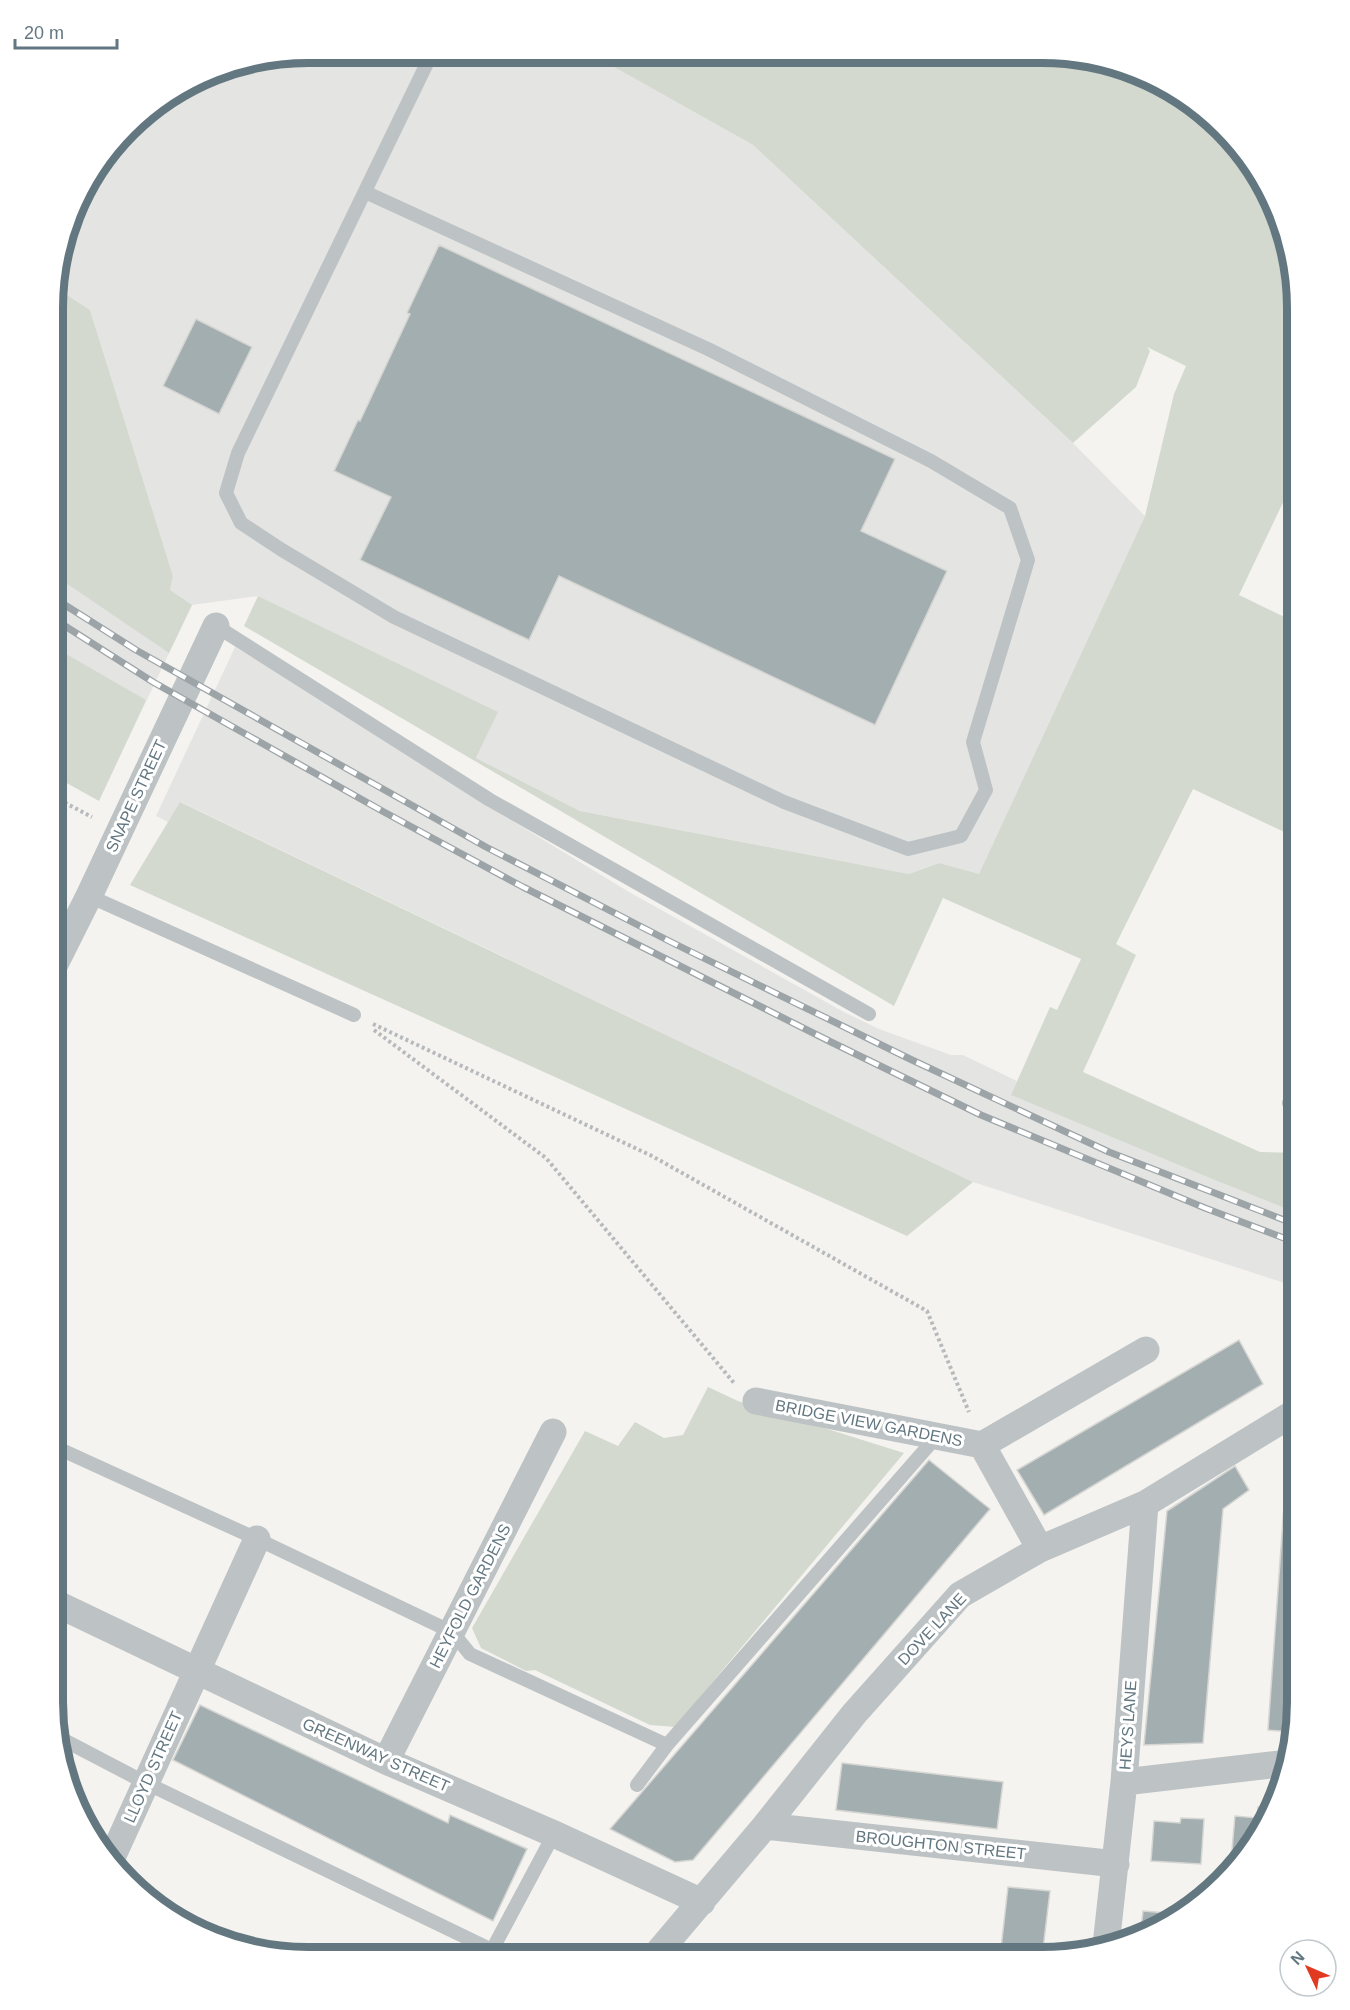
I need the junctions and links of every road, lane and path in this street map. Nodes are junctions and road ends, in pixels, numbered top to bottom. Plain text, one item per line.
1 (427, 63) edge
2 (365, 192) junction
3 (216, 626) joint
4 (63, 801) edge
5 (121, 829) junction
6 (89, 896) junction
7 (63, 948) edge
8 (869, 1014) dead end
9 (354, 1015) junction
10 (1146, 1350) dead end
11 (756, 1401) joint
12 (1287, 1416) edge
13 (553, 1431) dead end
14 (937, 1436) junction
15 (982, 1445) junction
16 (63, 1451) edge
17 (1145, 1504) junction
18 (257, 1539) junction
19 (1040, 1549) junction
20 (63, 1607) edge
21 (452, 1632) junction
22 (195, 1671) junction
23 (66, 1741) edge
24 (667, 1745) junction
25 (386, 1761) junction
26 (1279, 1764) edge
27 (1124, 1782) junction
28 (146, 1783) junction
29 (637, 1785) dead end
30 (765, 1826) junction
31 (554, 1834) junction
32 (115, 1852) edge
33 (1116, 1864) junction
34 (702, 1902) junction
35 (1107, 1939) edge
36 (479, 1947) edge
37 (494, 1947) edge
38 (664, 1947) edge

1 - 2 lane
2 - 2 lane
3 - 5 street, SNAPE STREET
3 - 8 lane
4 - 5 path
5 - 6 street, SNAPE STREET
6 - 7 street, SNAPE STREET
6 - 9 lane
9 - 11 path
9 - 15 path
10 - 15 street, BRIDGE VIEW GARDENS
11 - 14 street, BRIDGE VIEW GARDENS
12 - 17 street, DOVE LANE
13 - 21 street, HEYFOLD GARDENS
14 - 15 street, BRIDGE VIEW GARDENS
14 - 24 lane
15 - 19 street, BRIDGE VIEW GARDENS
16 - 18 lane
17 - 19 street, DOVE LANE
17 - 27 street, HEYS LANE
18 - 21 lane
18 - 22 street, LLOYD STREET
19 - 30 street, DOVE LANE
20 - 22 street, GREENWAY STREET
21 - 24 lane
21 - 25 street, HEYFOLD GARDENS
22 - 25 street, GREENWAY STREET
22 - 28 street, LLOYD STREET
23 - 28 lane
24 - 29 lane
25 - 31 street, GREENWAY STREET
26 - 27 street
27 - 33 street, HEYS LANE
28 - 32 street, LLOYD STREET
28 - 36 lane
30 - 33 street, BROUGHTON STREET
30 - 34 street, DOVE LANE
31 - 34 street, GREENWAY STREET
31 - 37 lane
33 - 35 street, HEYS LANE
34 - 38 street, DOVE LANE

